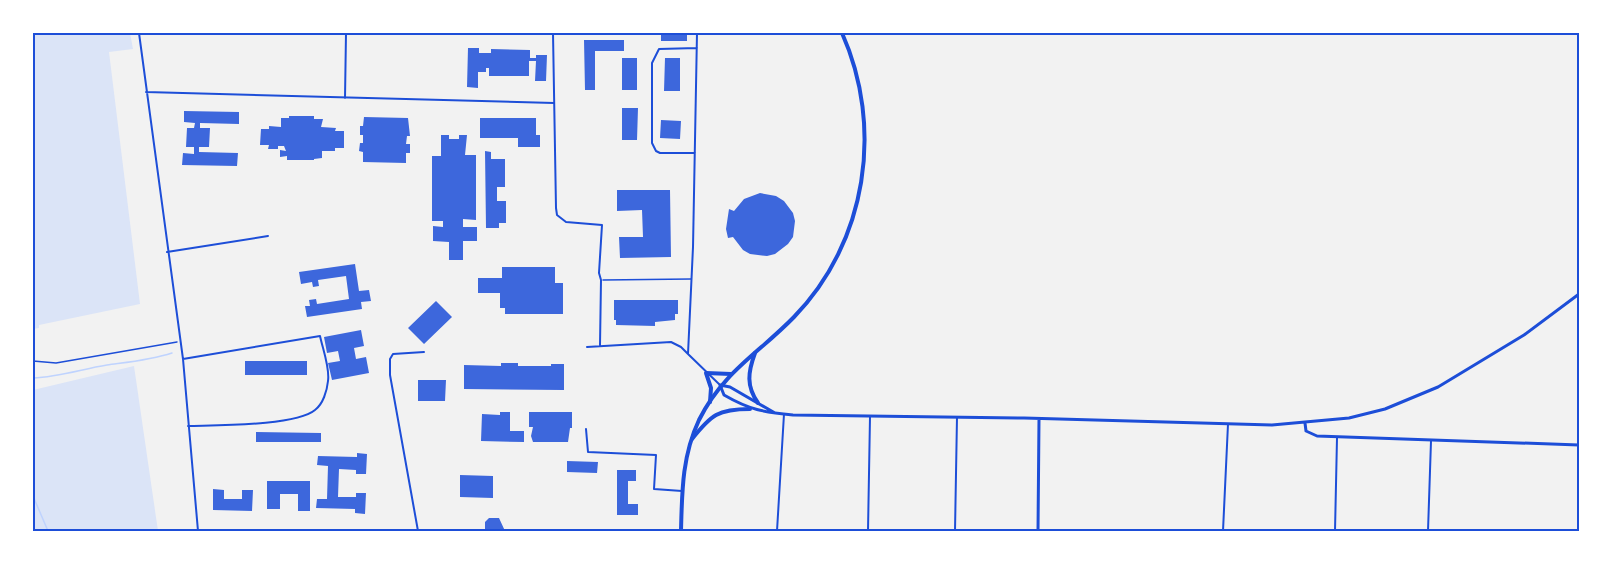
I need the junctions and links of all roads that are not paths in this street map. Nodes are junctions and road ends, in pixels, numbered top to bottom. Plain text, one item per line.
1 (139, 33) edge
2 (346, 33) edge
3 (553, 33) edge
4 (698, 33) edge
5 (842, 33) edge
6 (697, 48) junction
7 (146, 92) junction
8 (345, 98) junction
9 (554, 102) junction
10 (695, 153) junction
11 (268, 236) dead end
12 (167, 252) junction
13 (692, 279) junction
14 (601, 280) junction
15 (1579, 294) edge
16 (600, 345) junction
17 (587, 346) dead end
18 (757, 350) junction
19 (424, 351) dead end
20 (688, 354) junction
21 (183, 359) junction
22 (706, 373) junction
23 (731, 374) junction
24 (720, 385) junction
25 (710, 402) junction
26 (758, 403) junction
27 (750, 409) junction
28 (775, 413) junction
29 (784, 414) junction
30 (870, 416) junction
31 (957, 417) junction
32 (1039, 418) junction
33 (1305, 423) junction
34 (1228, 424) junction
35 (188, 426) junction
36 (586, 429) dead end
37 (1337, 436) junction
38 (691, 440) junction
39 (1431, 440) junction
40 (1579, 445) edge
41 (682, 491) junction
42 (198, 530) edge
43 (229, 531) edge
44 (418, 531) edge
45 (681, 531) edge
46 (777, 531) edge
47 (868, 531) edge
48 (955, 531) edge
49 (1038, 531) edge
50 (1223, 531) edge
51 (1335, 531) edge
52 (1428, 531) edge

1 - 7 street
2 - 8 street
3 - 9 street
4 - 6 street
5 - 18 main road
6 - 10 street
6 - 10 street
7 - 8 street
7 - 12 street
8 - 9 street
9 - 14 street
10 - 13 street
11 - 12 street
12 - 21 street
13 - 14 lane
13 - 20 street
14 - 16 street
15 - 33 street
16 - 17 street
16 - 20 street
18 - 23 main road
18 - 26 main road
19 - 44 street
20 - 22 street
21 - 35 street
21 - 35 street
22 - 23 main road
22 - 24 street
22 - 25 main road
23 - 24 main road
24 - 25 main road
24 - 26 street
24 - 27 street
25 - 38 main road
26 - 28 street
27 - 28 street
27 - 38 main road
28 - 29 street
29 - 30 street
29 - 46 street
30 - 31 street
30 - 47 street
31 - 32 street
31 - 48 street
32 - 34 street
32 - 49 street
33 - 34 street
33 - 37 street
34 - 50 street
35 - 42 street
36 - 41 street
37 - 39 street
37 - 51 street
38 - 41 main road
39 - 40 street
39 - 52 street
41 - 45 main road
42 - 43 street

